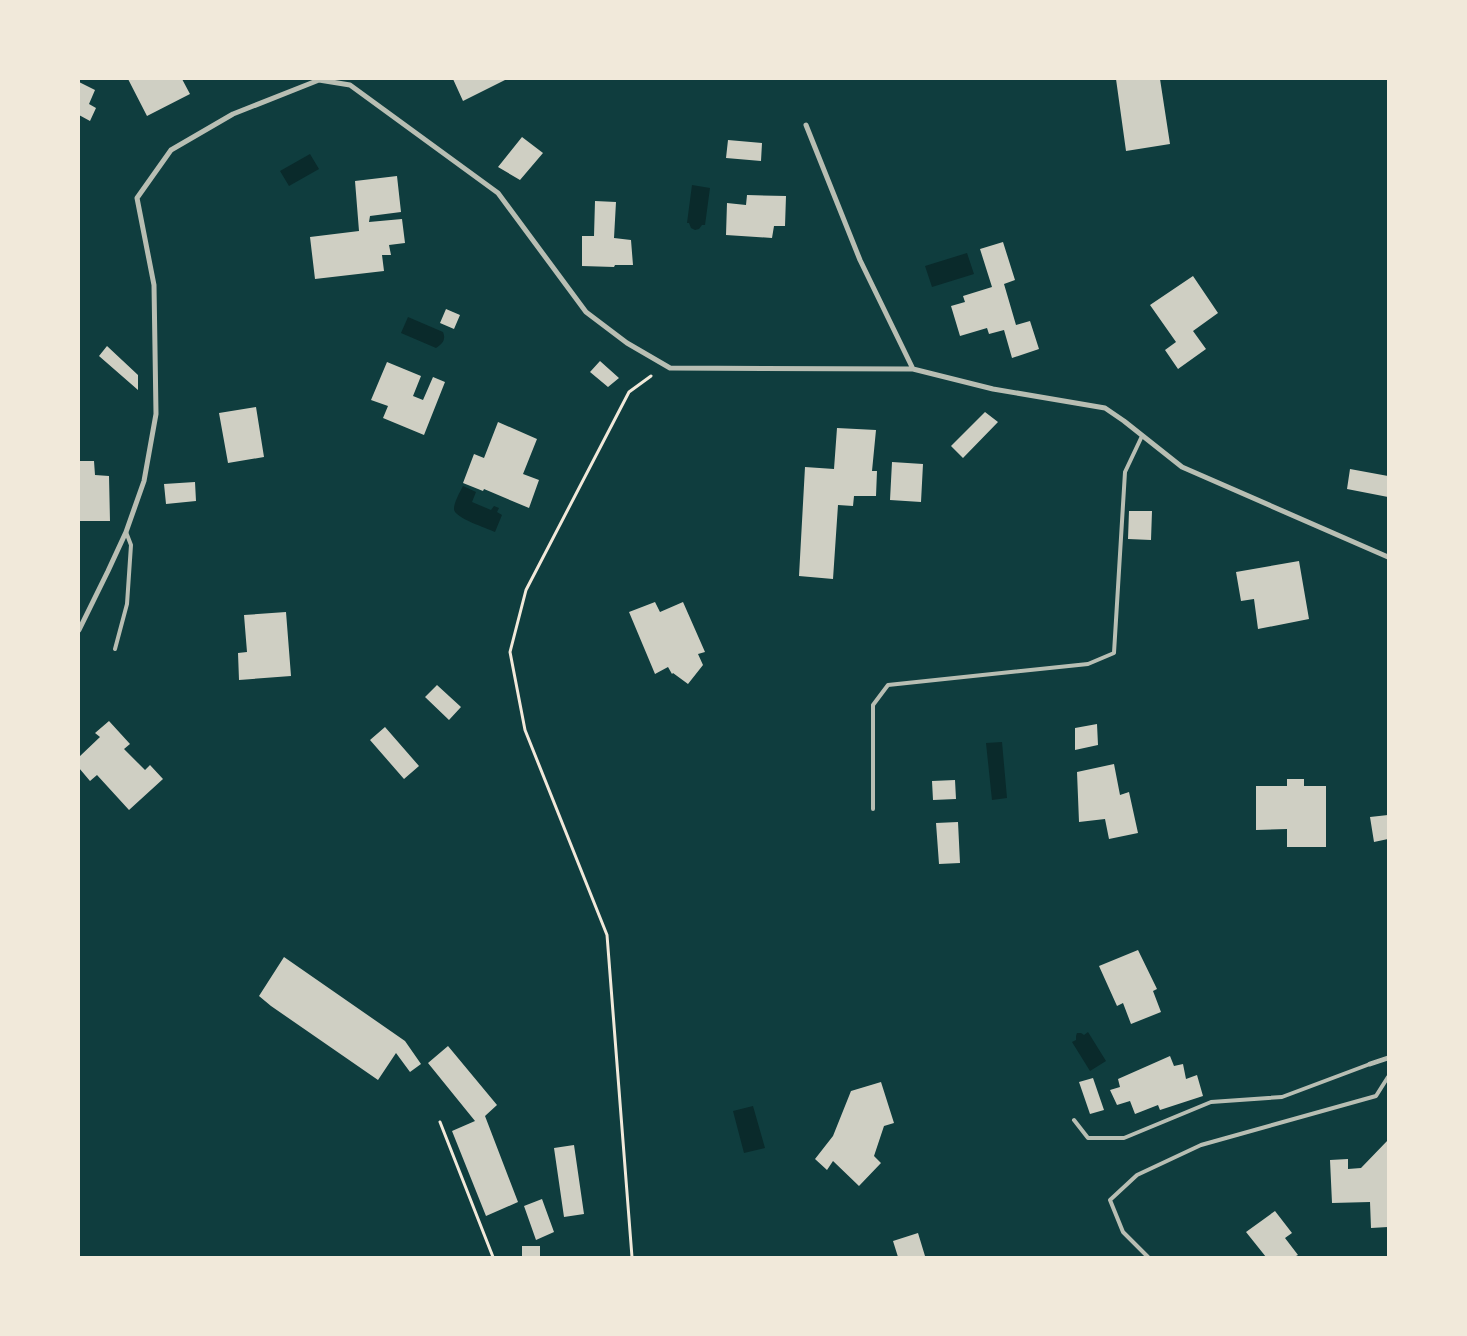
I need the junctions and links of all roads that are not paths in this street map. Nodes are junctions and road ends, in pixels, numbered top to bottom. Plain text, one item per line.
1 (806, 124) dead end
2 (914, 368) junction
3 (1142, 436) junction
4 (126, 532) junction
5 (1388, 557) edge
6 (79, 630) edge
7 (116, 649) dead end
8 (873, 809) dead end
9 (1388, 1058) edge
10 (1370, 1064) joint
11 (1388, 1077) edge
12 (1074, 1120) dead end
13 (1148, 1257) edge

1 - 2 street
2 - 3 street
2 - 4 street
3 - 5 street
3 - 8 lane
4 - 6 street
4 - 7 lane
9 - 10 street
10 - 12 lane
11 - 13 lane

